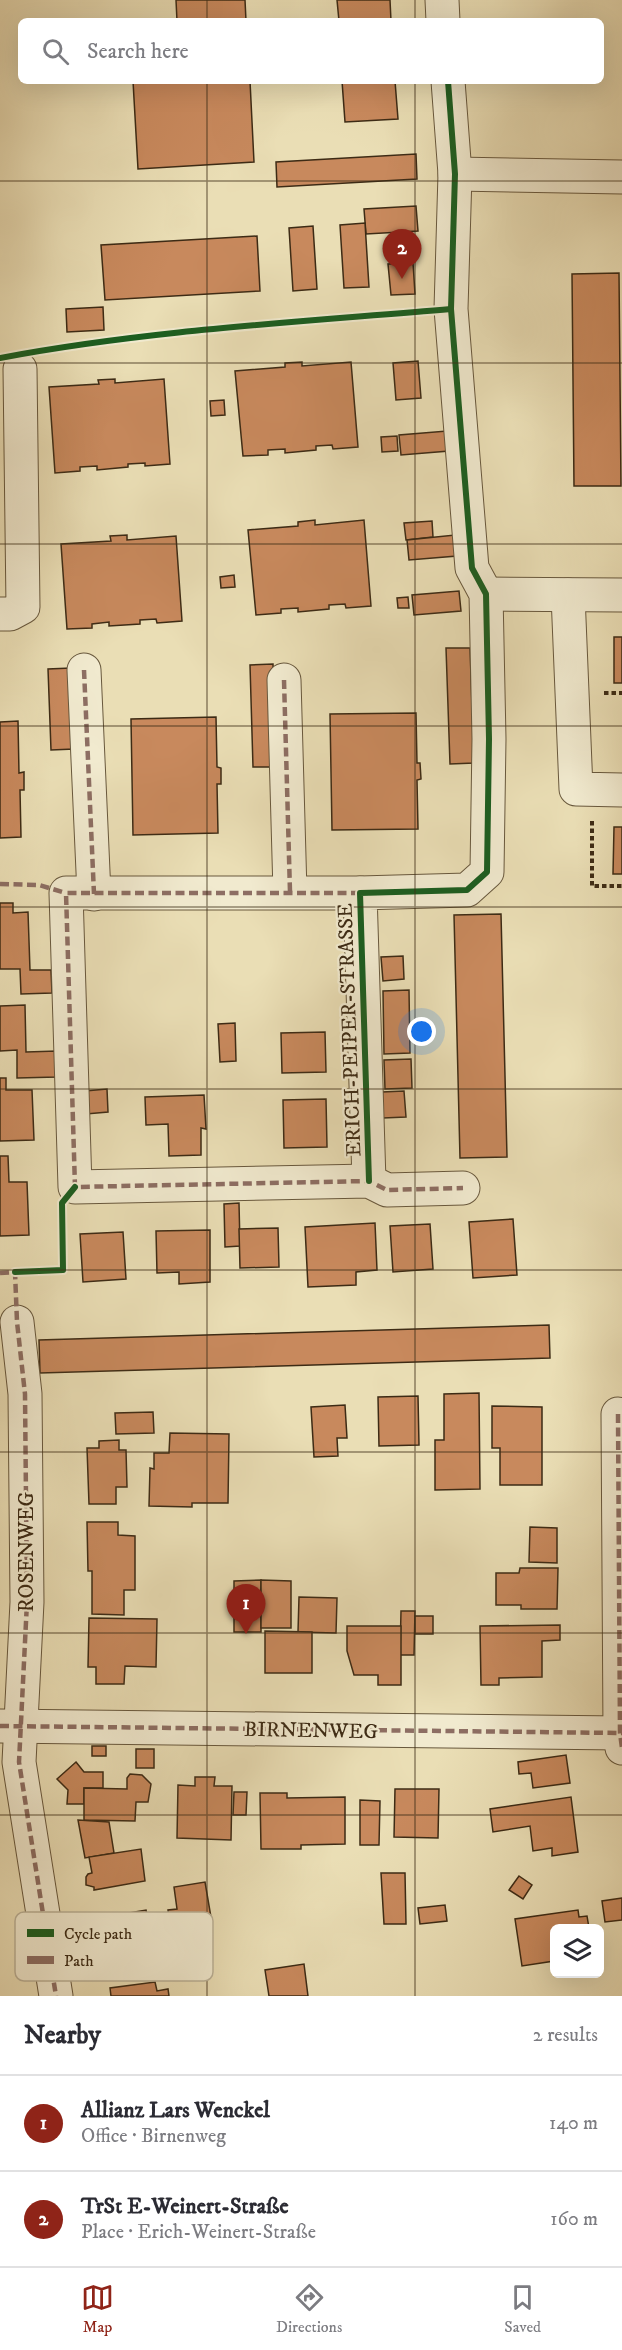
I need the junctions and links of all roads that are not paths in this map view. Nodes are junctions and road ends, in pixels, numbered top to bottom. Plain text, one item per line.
1 (442, 0) edge
2 (443, 18) edge
3 (448, 84) edge
4 (455, 174) junction
5 (622, 177) edge
6 (20, 369) dead end
7 (486, 594) junction
8 (568, 595) junction
9 (622, 595) edge
10 (0, 614) edge
11 (84, 670) dead end
12 (284, 680) dead end
13 (607, 790) edge
14 (290, 892) junction
15 (360, 893) junction
16 (94, 894) junction
17 (369, 1181) junction
18 (463, 1188) dead end
19 (17, 1322) dead end
20 (618, 1414) dead end
21 (10, 1725) edge
22 (621, 1738) edge
23 (43, 1912) edge
24 (54, 1981) edge
25 (56, 1996) edge

1 - 2 street
3 - 4 street
4 - 5 street
4 - 7 street
6 - 10 street
7 - 8 street
7 - 15 street, ERICH-PEIPER-STRASSE
8 - 9 street
8 - 13 street
11 - 16 street
12 - 14 street
14 - 15 street, ERICH-PEIPER-STRASSE
14 - 16 street, ERICH-PEIPER-STRASSE
15 - 17 street, ERICH-PEIPER-STRASSE
16 - 17 street, ERICH-PEIPER-STRASSE
17 - 18 street, ERICH-PEIPER-STRASSE
19 - 21 street, ROSENWEG
20 - 22 street
21 - 22 street, BIRNENWEG
21 - 23 street, ROSENWEG
24 - 25 street, ROSENWEG

